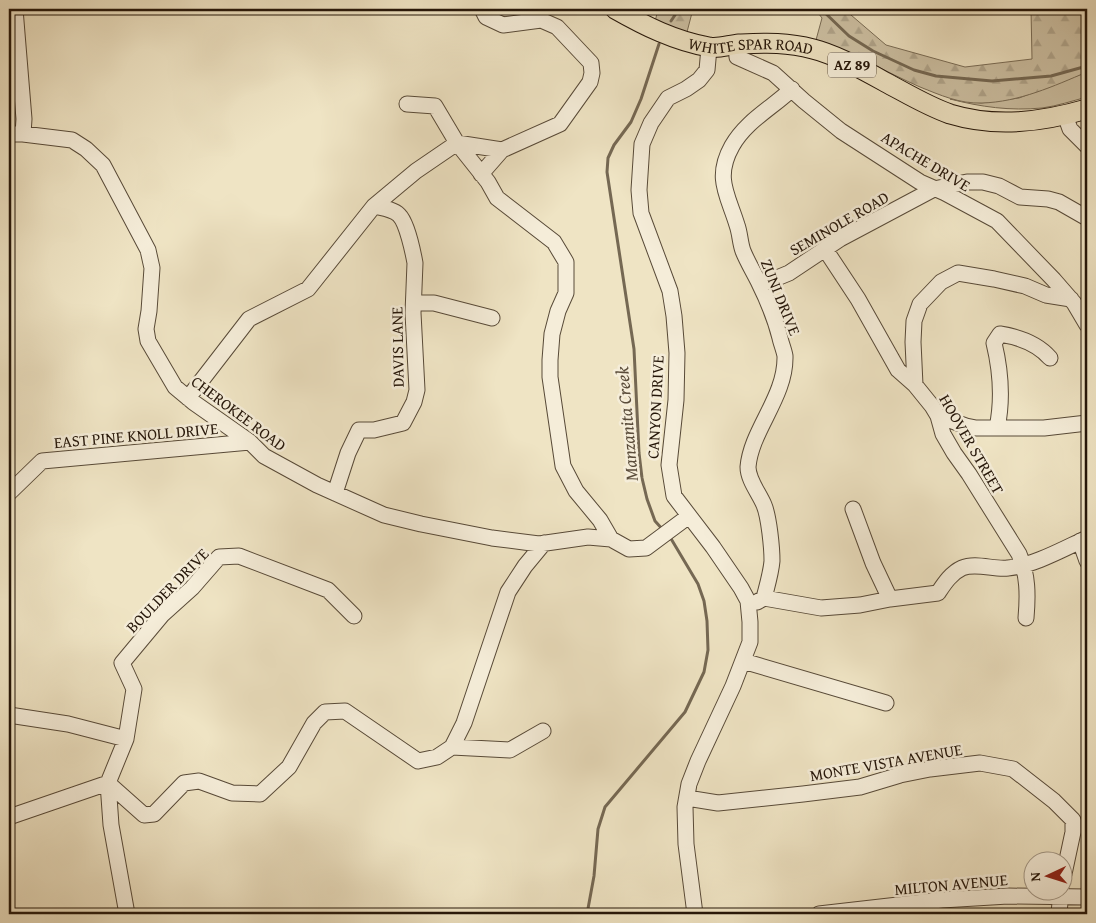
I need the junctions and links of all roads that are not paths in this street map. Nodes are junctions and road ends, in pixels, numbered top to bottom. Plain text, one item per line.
1 (16, 9) edge
2 (482, 9) edge
3 (615, 9) edge
4 (736, 45) junction
5 (709, 48) junction
6 (792, 89) junction
7 (407, 104) dead end
8 (1087, 109) edge
9 (1065, 115) junction
10 (16, 134) edge
11 (457, 143) junction
12 (1087, 146) edge
13 (502, 150) junction
14 (481, 174) junction
15 (934, 189) junction
16 (374, 206) junction
17 (1087, 218) edge
18 (825, 249) junction
19 (760, 285) junction
20 (1071, 299) junction
21 (414, 303) junction
22 (492, 318) dead end
23 (1087, 325) edge
24 (1050, 358) dead end
25 (915, 385) junction
26 (188, 398) junction
27 (938, 416) junction
28 (1087, 423) edge
29 (997, 428) junction
30 (250, 442) junction
31 (9, 492) edge
32 (334, 493) junction
33 (852, 509) dead end
34 (689, 516) junction
35 (611, 539) junction
36 (1084, 539) edge
37 (544, 543) junction
38 (1087, 561) edge
39 (1024, 565) junction
40 (764, 598) junction
41 (890, 599) junction
42 (749, 606) junction
43 (354, 616) dead end
44 (1026, 618) dead end
45 (743, 661) junction
46 (886, 703) dead end
47 (9, 715) edge
48 (544, 731) dead end
49 (126, 739) junction
50 (452, 747) junction
51 (108, 783) junction
52 (687, 798) junction
53 (9, 817) edge
54 (1069, 850) edge
55 (1024, 895) edge
56 (1074, 895) edge
57 (1087, 897) edge
58 (1060, 900) edge
59 (128, 914) edge
60 (695, 914) edge
61 (819, 914) edge
62 (1059, 914) edge

1 - 10 street
2 - 13 street
3 - 5 main road, WHITE SPAR ROAD / AZ 89
4 - 5 main road, WHITE SPAR ROAD / AZ 89
4 - 6 street, APACHE DRIVE
4 - 9 main road, WHITE SPAR ROAD / AZ 89
5 - 34 street, CANYON DRIVE
6 - 15 street, APACHE DRIVE
6 - 19 street, ZUNI DRIVE
7 - 11 street
8 - 9 main road, WHITE SPAR ROAD / AZ 89
9 - 12 street
10 - 26 street, CHEROKEE ROAD
11 - 13 street
11 - 14 street
11 - 16 street, EAST PINE KNOLL DRIVE
13 - 14 street
14 - 35 street
15 - 17 street, SEMINOLE ROAD
15 - 18 street, SEMINOLE ROAD
15 - 20 street, APACHE DRIVE
16 - 21 street, DAVIS LANE
16 - 26 street, EAST PINE KNOLL DRIVE
18 - 19 street, SEMINOLE ROAD
18 - 25 street, HOOVER STREET
19 - 40 street, ZUNI DRIVE
20 - 23 street, APACHE DRIVE
20 - 25 street
21 - 22 street
21 - 32 street, DAVIS LANE
24 - 29 street
25 - 27 street, HOOVER STREET
26 - 30 street, CHEROKEE ROAD
27 - 29 street
27 - 39 street, HOOVER STREET
28 - 29 street
30 - 31 street, EAST PINE KNOLL DRIVE
30 - 32 street, CHEROKEE ROAD
32 - 37 street, CHEROKEE ROAD
33 - 41 street
34 - 35 street, CHEROKEE ROAD
34 - 42 street, CANYON DRIVE
35 - 37 street, CHEROKEE ROAD
36 - 38 street
36 - 39 street
37 - 50 street
39 - 41 street
39 - 44 street, HOOVER STREET
40 - 41 street
40 - 42 street
42 - 45 street, CANYON DRIVE
43 - 49 street, BOULDER DRIVE
45 - 46 street
45 - 52 street, CANYON DRIVE
47 - 49 street
48 - 50 street
49 - 51 street, BOULDER DRIVE
50 - 51 street
51 - 53 street
51 - 59 street
52 - 54 street, MONTE VISTA AVENUE
52 - 60 street, CANYON DRIVE
55 - 61 street, MILTON AVENUE
56 - 57 street, MILTON AVENUE
58 - 62 street

